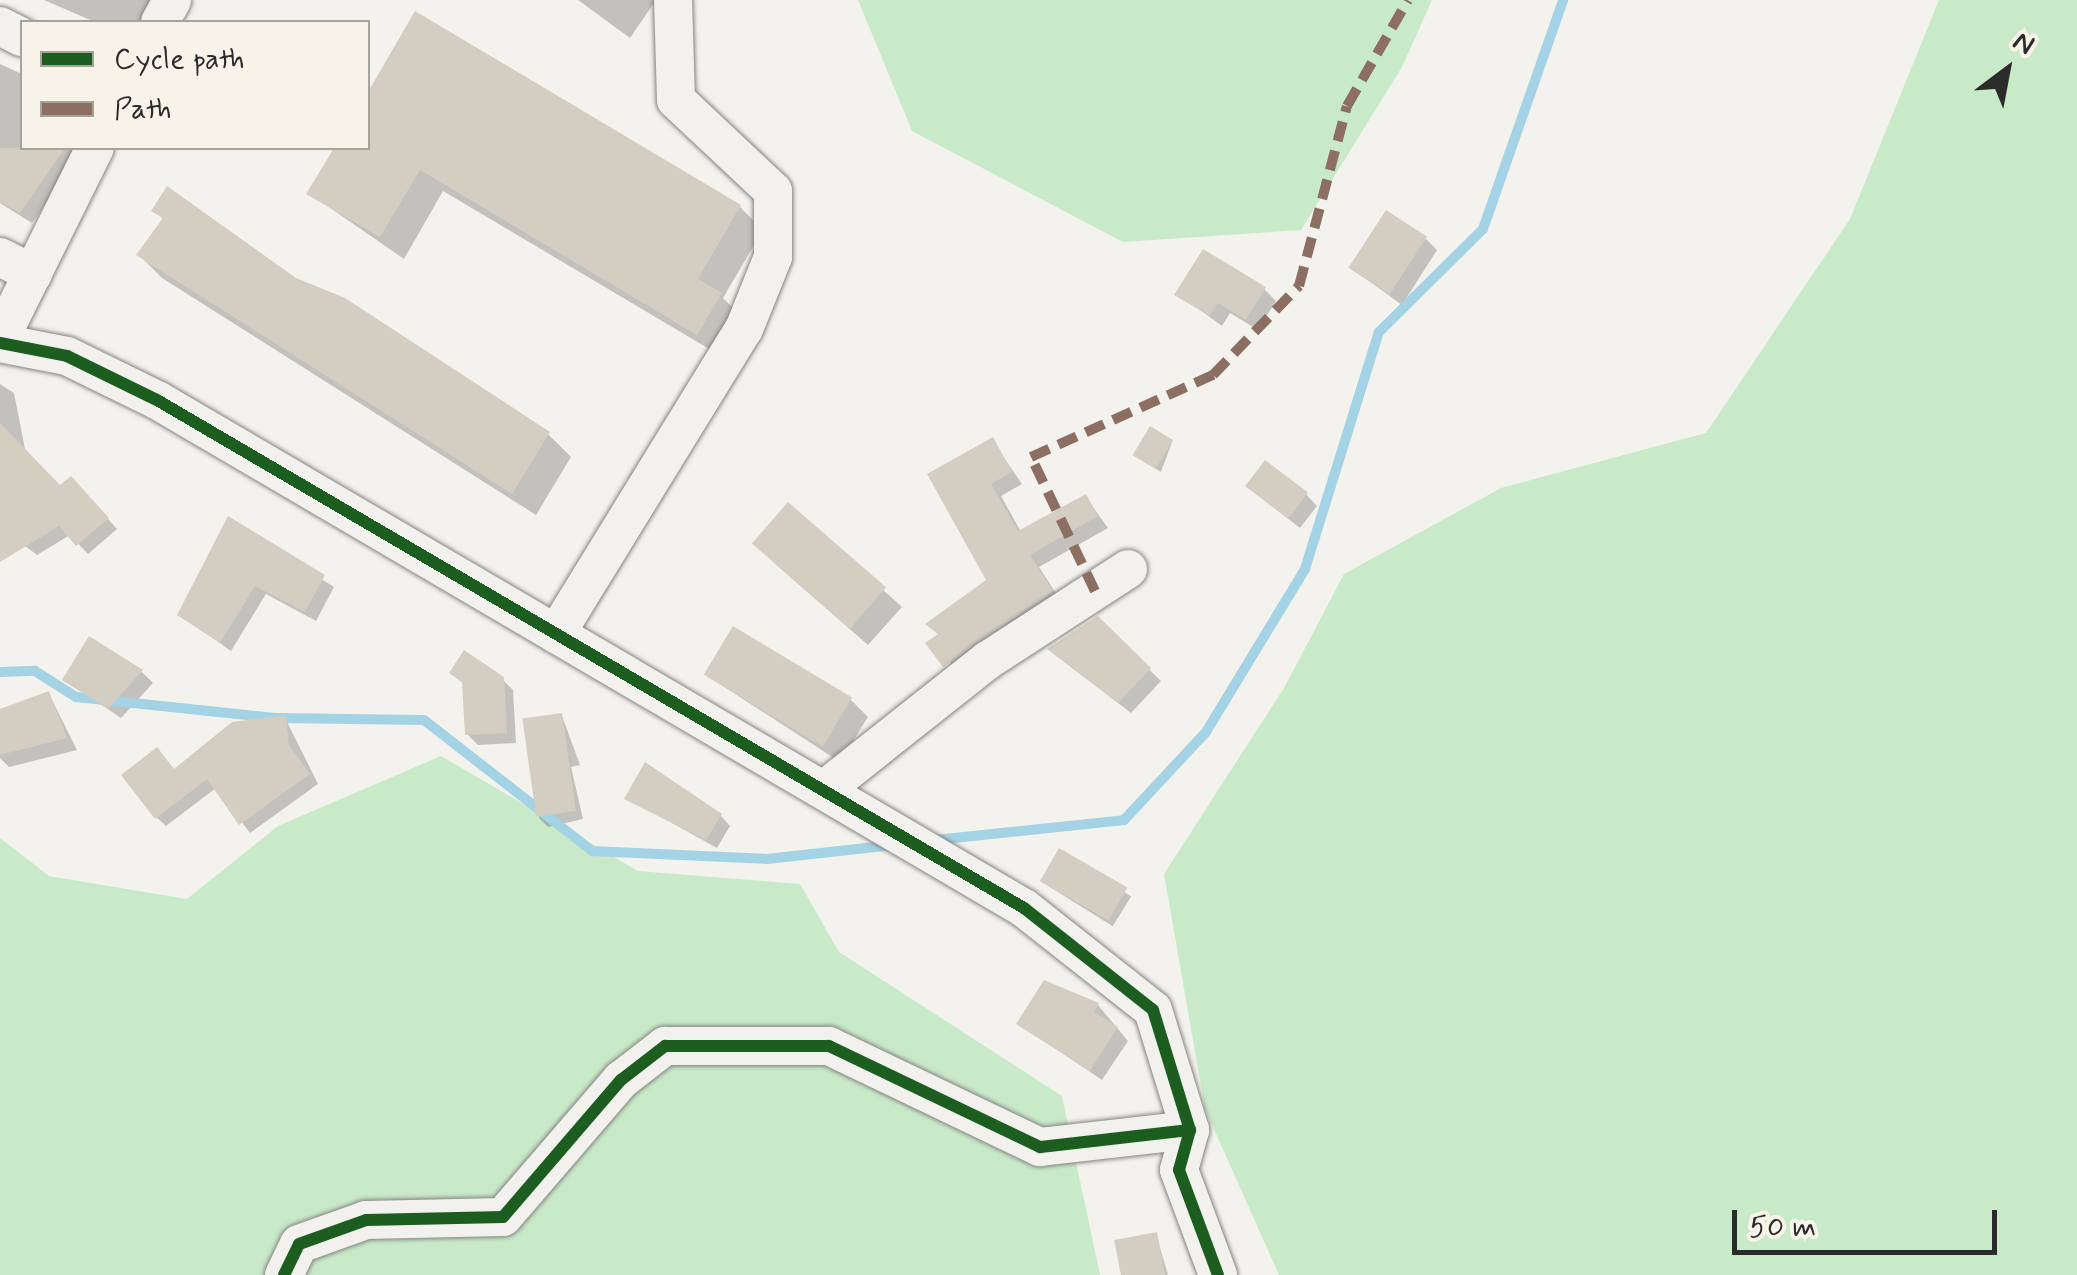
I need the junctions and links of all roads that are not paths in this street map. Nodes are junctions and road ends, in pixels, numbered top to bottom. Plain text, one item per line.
1 (674, 0) edge
2 (94, 150) edge
3 (16, 266) edge
4 (0, 341) edge
5 (1128, 569) dead end
6 (556, 634) junction
7 (825, 788) junction
8 (1190, 1130) junction
9 (284, 1275) edge
10 (1218, 1275) edge

1 - 6 street
2 - 3 street
3 - 4 street
4 - 6 street
5 - 7 street
6 - 7 street
7 - 8 street
8 - 9 street
8 - 10 street

